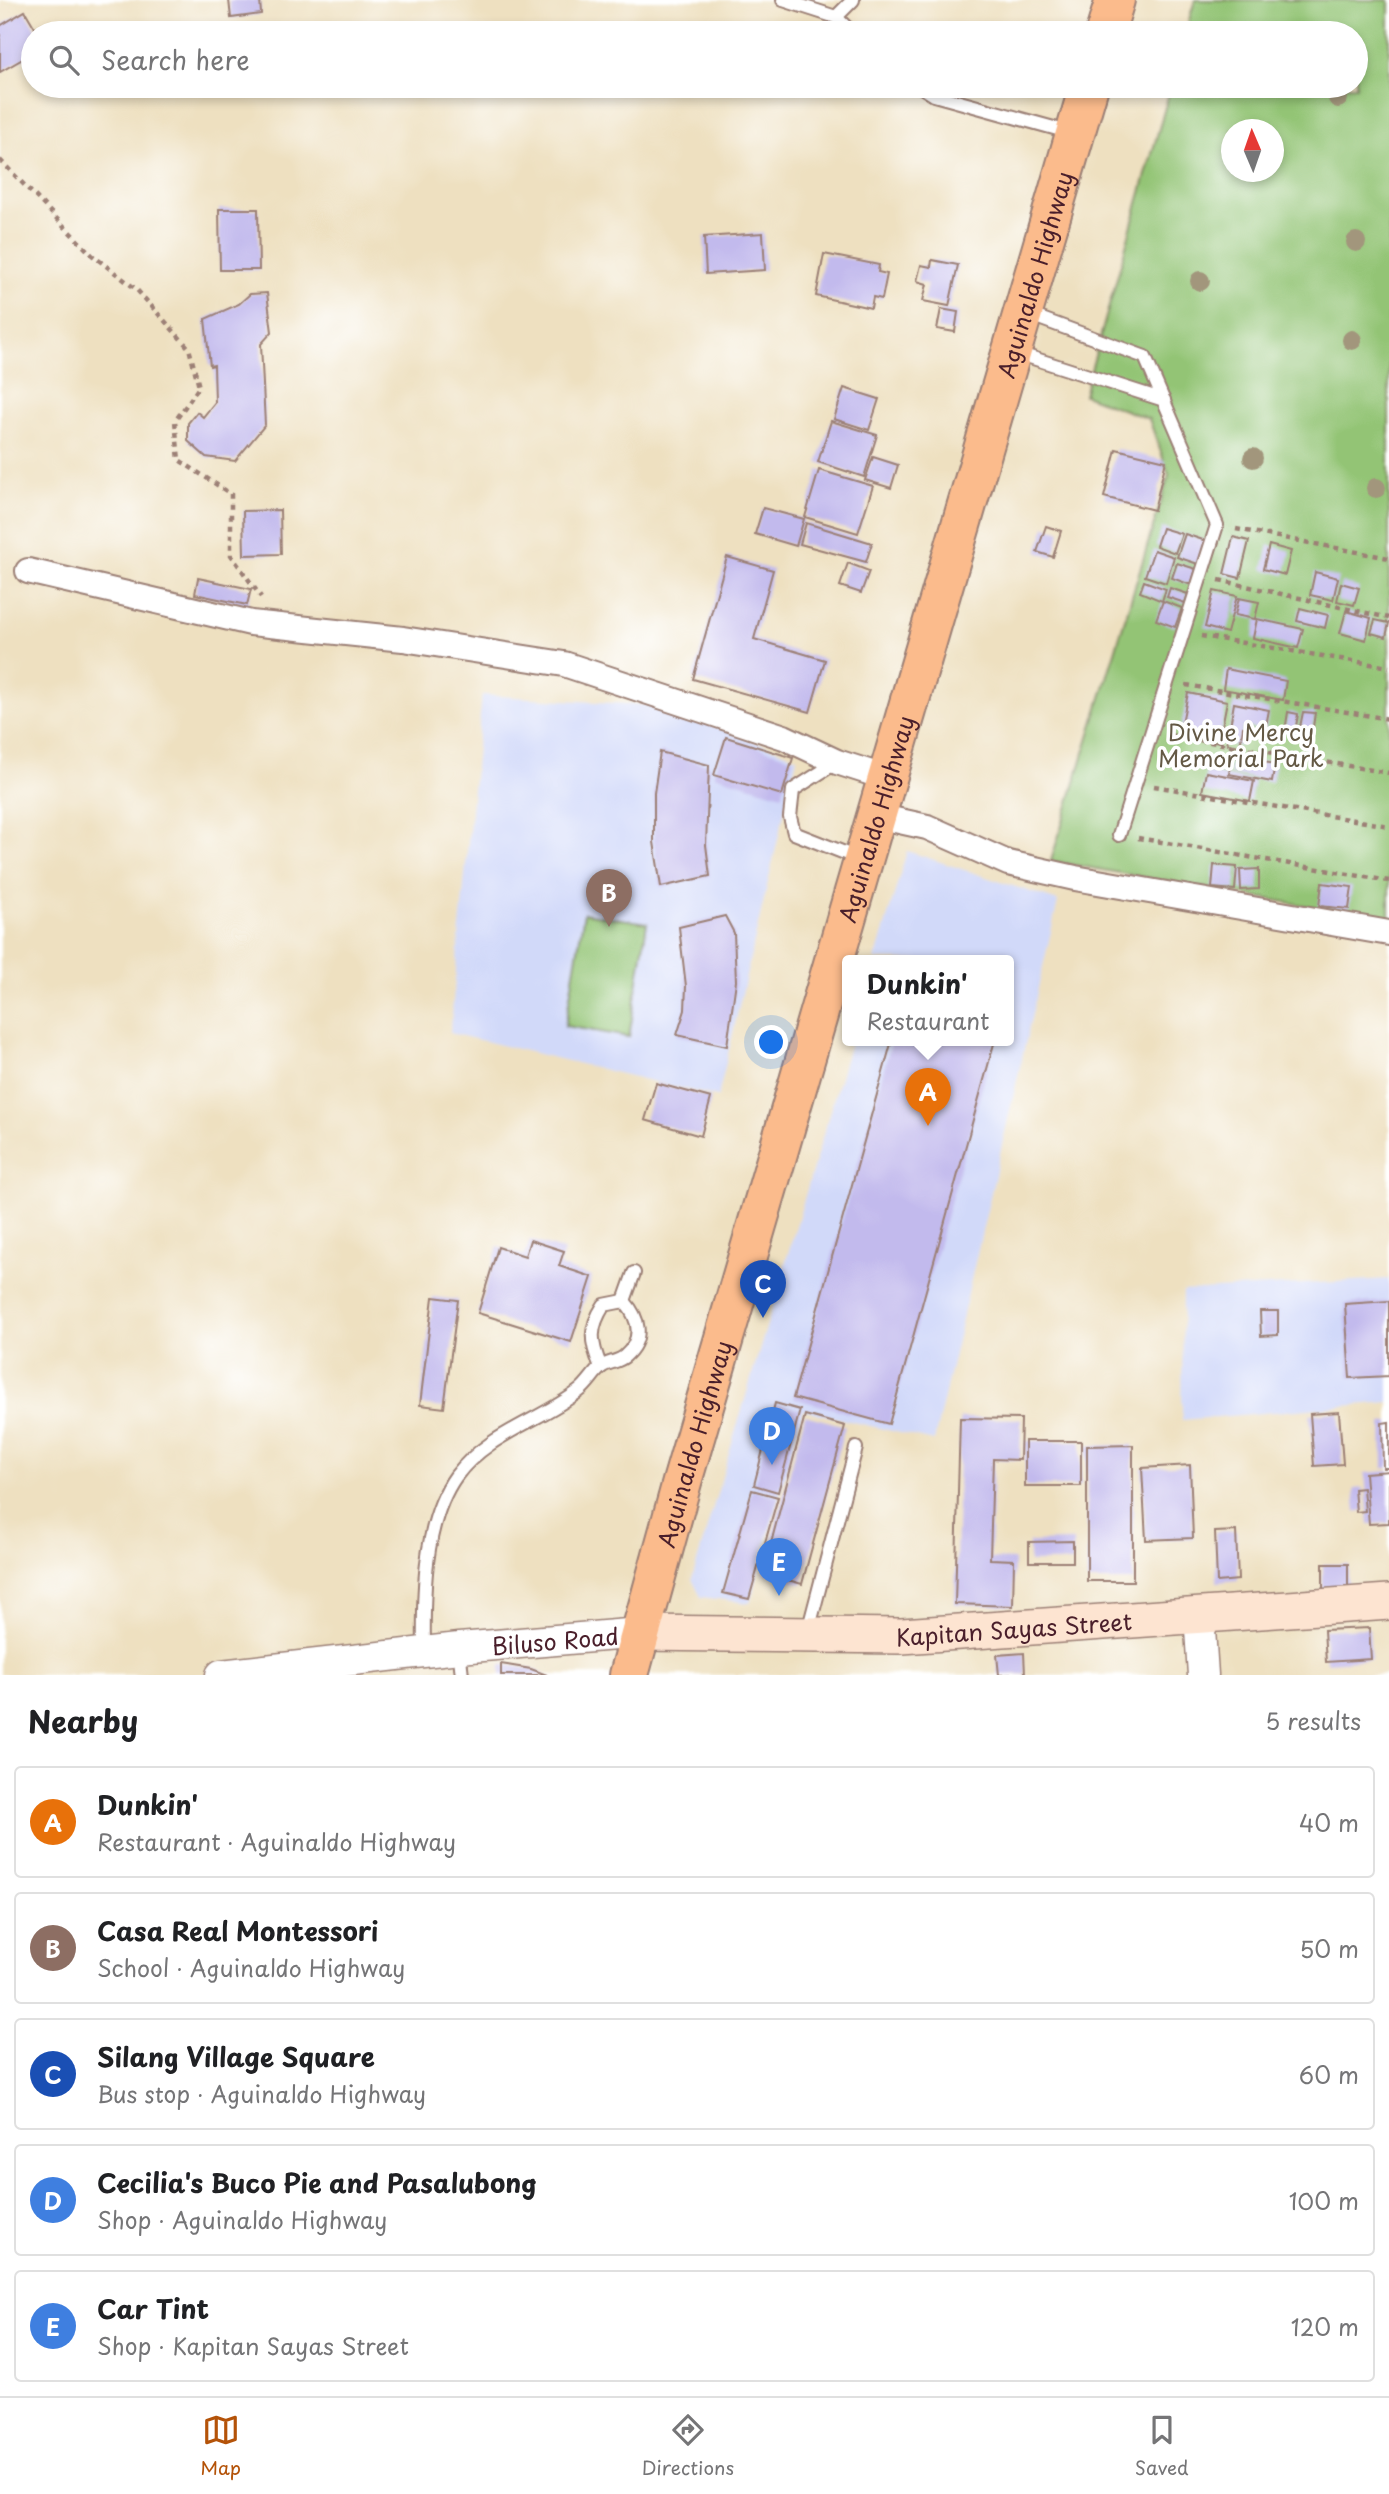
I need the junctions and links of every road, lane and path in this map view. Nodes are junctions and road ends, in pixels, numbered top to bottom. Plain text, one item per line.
1 (783, 0) edge
2 (853, 0) edge
3 (1115, 0) edge
4 (836, 17) junction
5 (840, 21) edge
6 (1109, 21) edge
7 (941, 98) edge
8 (1086, 98) edge
9 (1075, 134) junction
10 (0, 160) edge
11 (1024, 313) junction
12 (1012, 352) junction
13 (1164, 400) junction
14 (1217, 525) junction
15 (1389, 558) edge
16 (28, 571) dead end
17 (1201, 576) junction
18 (1389, 618) edge
19 (282, 626) junction
20 (1183, 632) junction
21 (1389, 667) edge
22 (1168, 682) junction
23 (1389, 719) edge
24 (1152, 732) junction
25 (837, 762) junction
26 (1389, 774) edge
27 (887, 778) junction
28 (1136, 783) junction
29 (877, 816) junction
30 (1389, 826) edge
31 (1119, 835) joint
32 (863, 860) junction
33 (1389, 881) edge
34 (1389, 933) edge
35 (634, 1273) dead end
36 (624, 1300) junction
37 (601, 1367) junction
38 (856, 1448) dead end
39 (1389, 1602) edge
40 (1199, 1614) junction
41 (640, 1633) junction
42 (807, 1635) junction
43 (424, 1653) junction
44 (461, 1662) edge
45 (220, 1675) edge
46 (629, 1675) edge
47 (1203, 1675) edge

1 - 4 lane
2 - 4 lane
3 - 6 main road
4 - 5 lane
7 - 9 lane
8 - 9 main road, Aguinaldo Highway
9 - 11 main road, Aguinaldo Highway
10 - 19 path
11 - 12 main road, Aguinaldo Highway
11 - 13 lane
12 - 13 lane
12 - 27 main road, Aguinaldo Highway
13 - 14 lane
14 - 15 path
14 - 17 lane
16 - 19 street
17 - 18 path
17 - 20 lane
19 - 25 street
20 - 21 path
20 - 22 lane
22 - 23 path
22 - 24 lane
24 - 26 path
24 - 28 lane
25 - 27 street
25 - 32 lane
27 - 29 main road, Aguinaldo Highway
28 - 30 path
28 - 31 lane
29 - 32 main road, Aguinaldo Highway
29 - 34 street
31 - 33 path
32 - 41 main road, Aguinaldo Highway
35 - 36 lane
36 - 37 lane
36 - 37 lane
37 - 43 lane
38 - 42 lane
39 - 40 main road, Kapitan Sayas Street
40 - 42 main road, Kapitan Sayas Street
40 - 47 street
41 - 42 main road, Kapitan Sayas Street
41 - 44 street, Biluso Road
41 - 46 main road, Aguinaldo Highway
43 - 44 street, Biluso Road
43 - 45 street, Biluso Road

